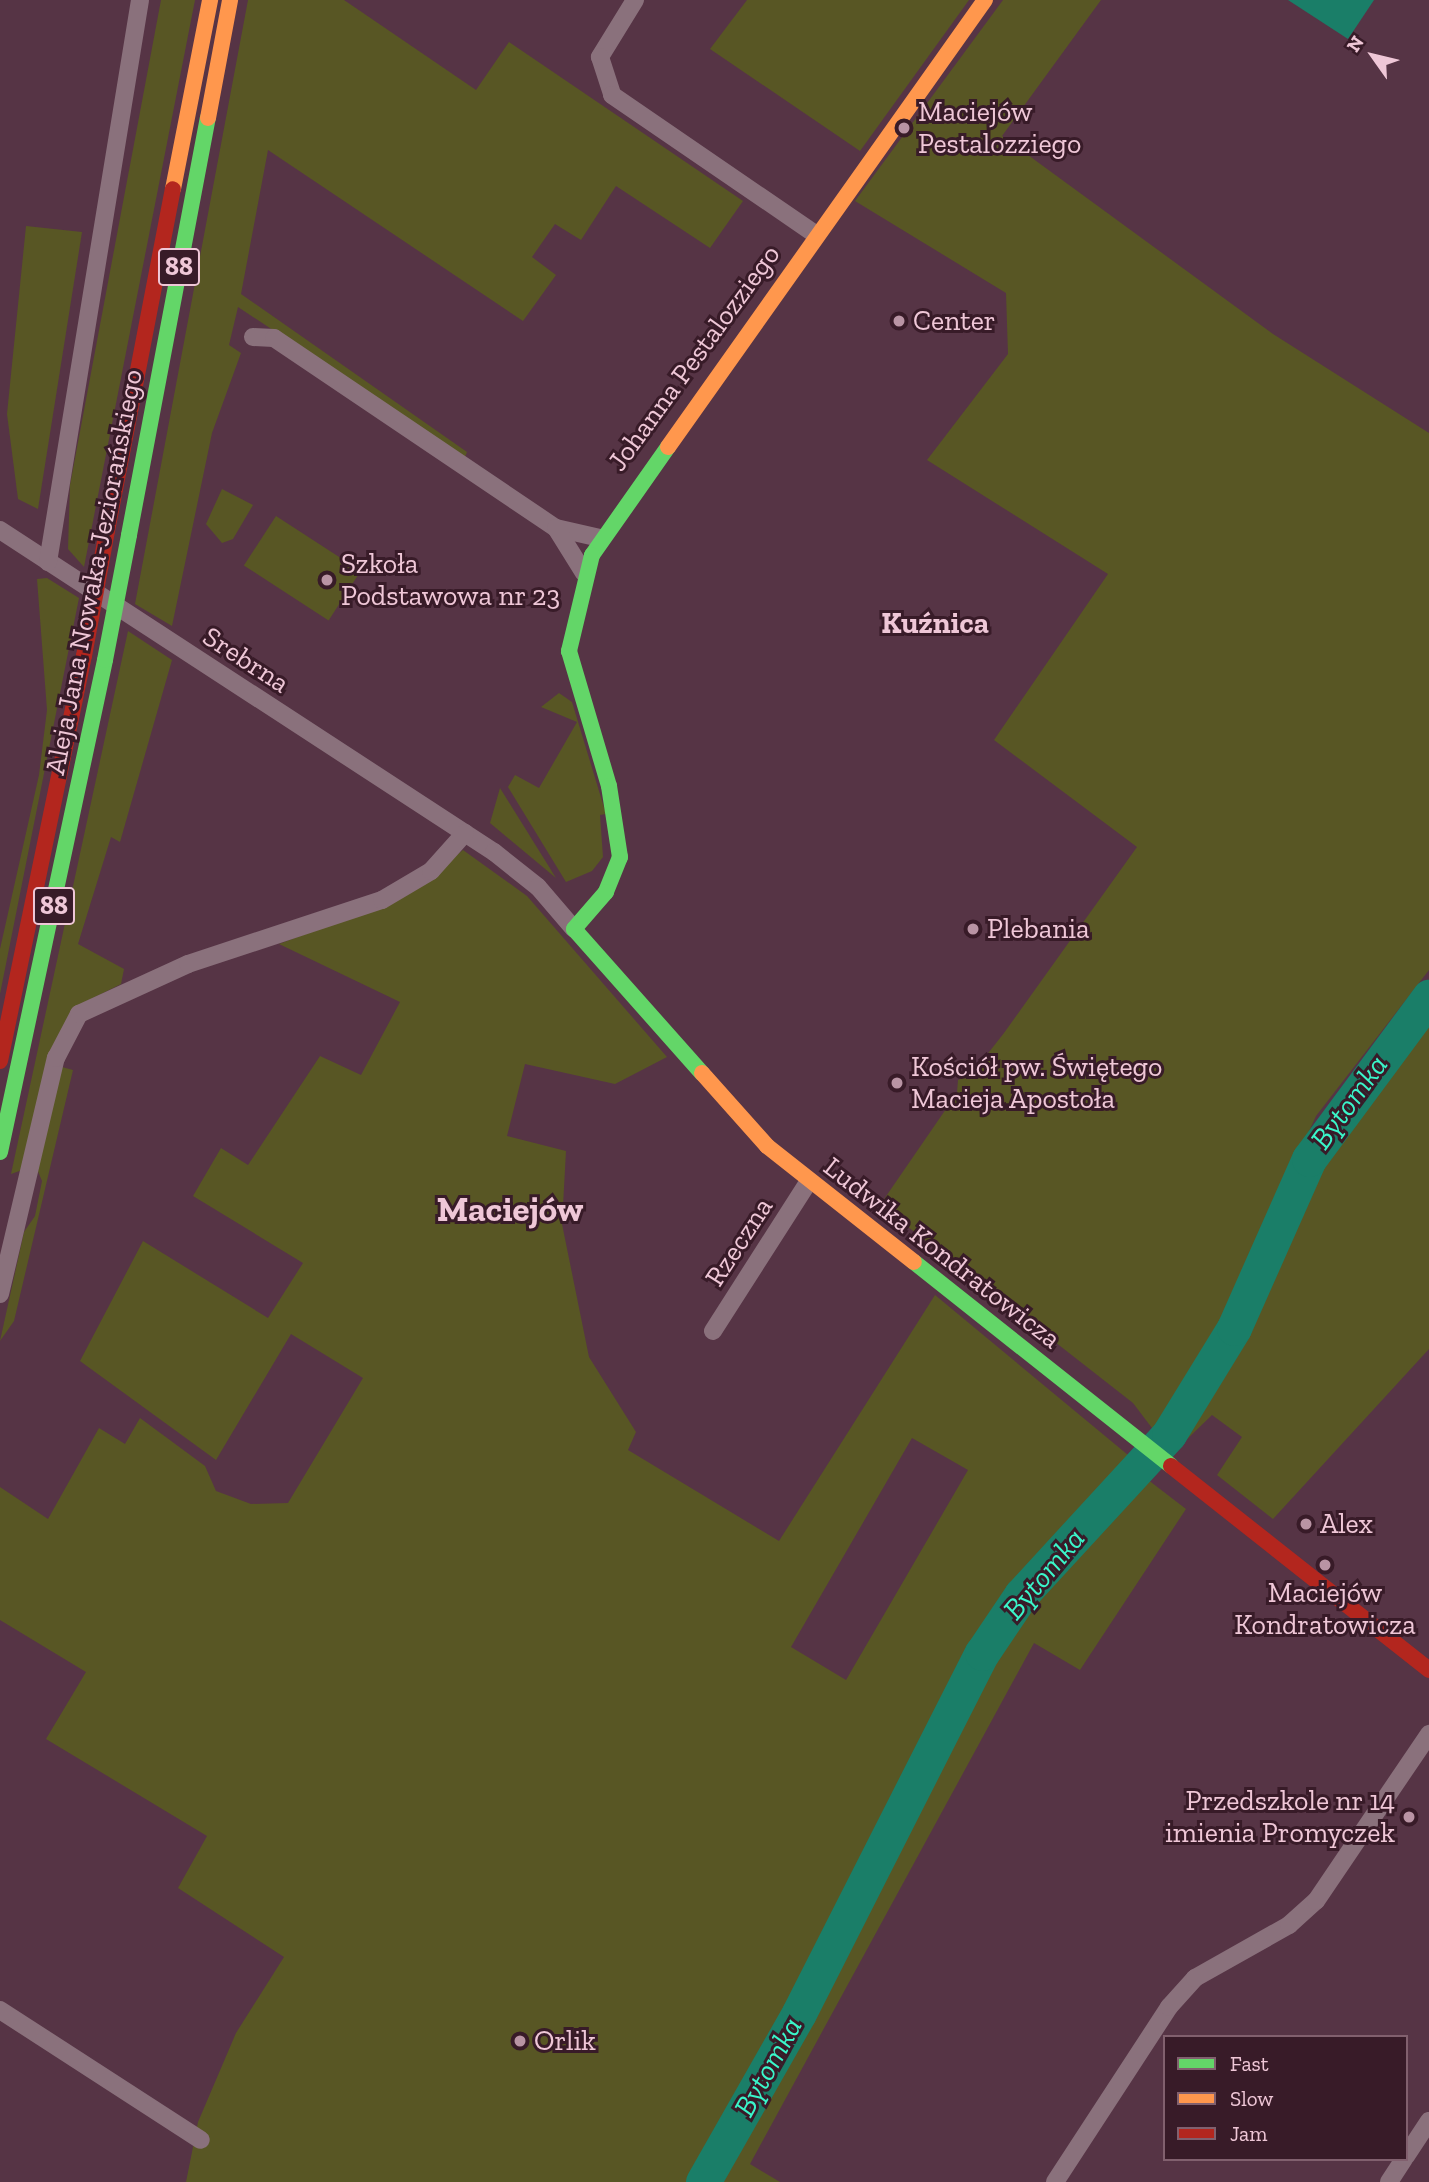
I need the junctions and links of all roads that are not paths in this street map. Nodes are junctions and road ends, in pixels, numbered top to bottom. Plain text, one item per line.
1 (140, 0) edge
2 (210, 0) edge
3 (230, 0) edge
4 (635, 0) edge
5 (985, 0) edge
6 (816, 234) junction
7 (253, 337) dead end
8 (556, 528) junction
9 (0, 530) edge
10 (600, 538) junction
11 (48, 562) junction
12 (584, 572) junction
13 (465, 833) junction
14 (575, 929) junction
15 (0, 1061) edge
16 (0, 1152) edge
17 (809, 1181) junction
18 (0, 1294) edge
19 (713, 1331) dead end
20 (1429, 1670) edge
21 (1429, 1734) edge
22 (0, 2010) edge
23 (1429, 2122) edge
24 (201, 2140) dead end
25 (1408, 2154) edge
26 (1403, 2161) edge
27 (1055, 2182) edge
28 (1389, 2182) edge

1 - 11 street
2 - 15 main road, Aleja Jana Nowaka-Jeziorańskiego / 88, bridge
3 - 16 main road, Aleja Jana Nowaka-Jeziorańskiego / 88, bridge
4 - 6 street
5 - 6 main road, Johanna Pestalozziego
6 - 10 main road, Johanna Pestalozziego
7 - 8 street
8 - 10 street
8 - 12 street
9 - 11 street, Srebrna
10 - 12 main road, Johanna Pestalozziego
11 - 13 street, Srebrna
12 - 14 main road, Johanna Pestalozziego
13 - 14 street, Ludwika Kondratowicza
13 - 18 street
14 - 17 main road, Ludwika Kondratowicza
17 - 19 street, Rzeczna
17 - 20 main road, Ludwika Kondratowicza
21 - 27 street
22 - 24 street
23 - 25 street
26 - 28 street

